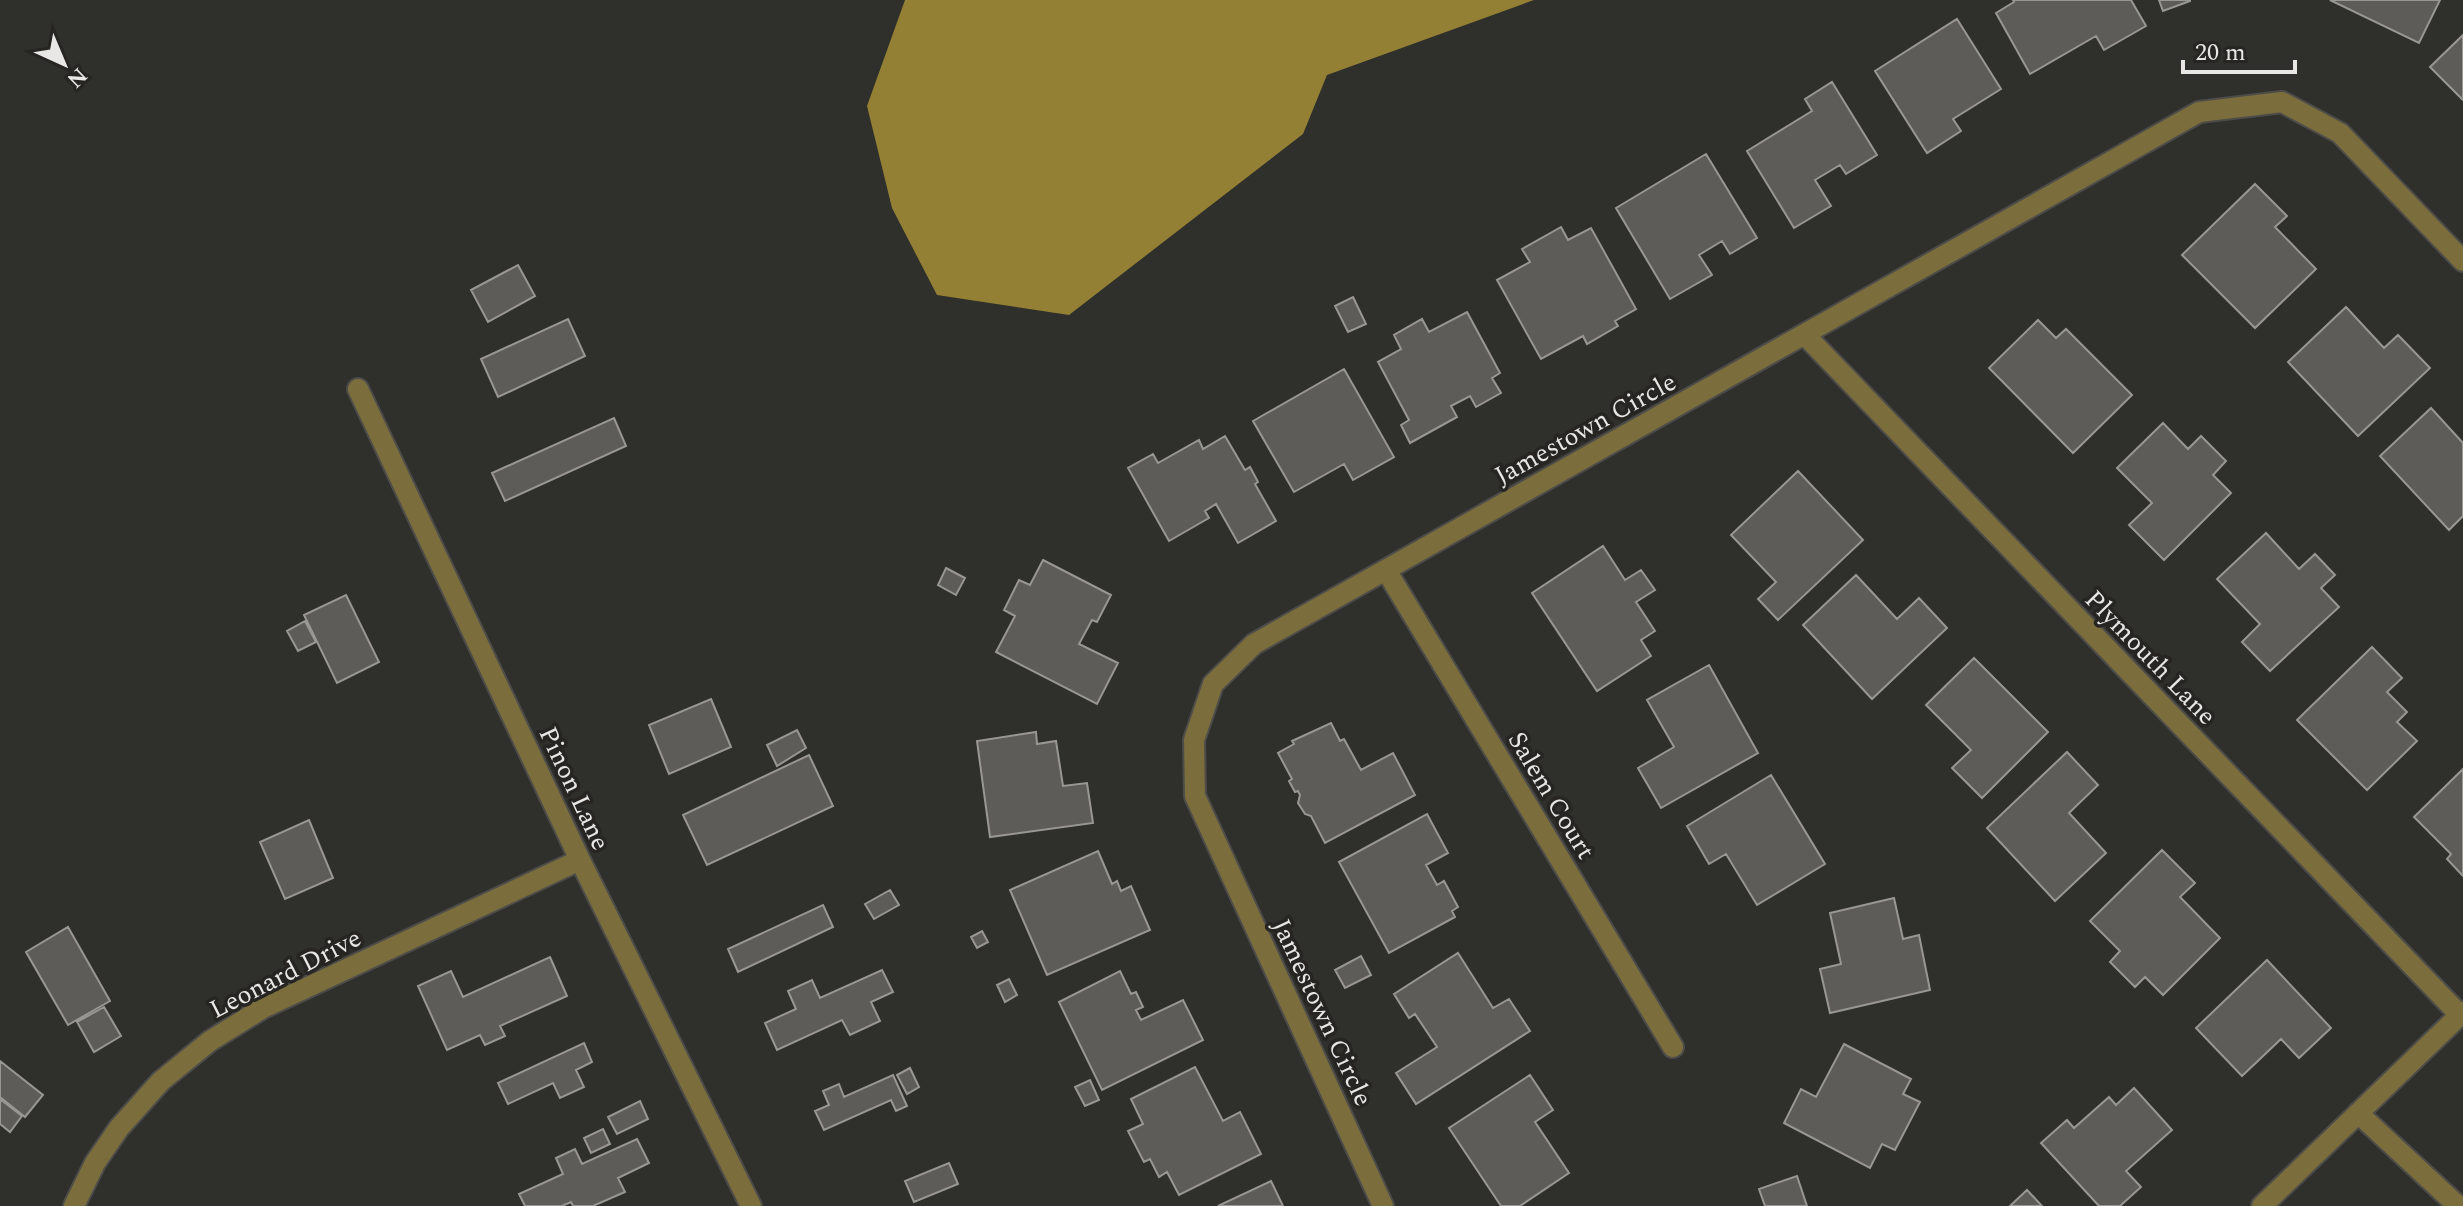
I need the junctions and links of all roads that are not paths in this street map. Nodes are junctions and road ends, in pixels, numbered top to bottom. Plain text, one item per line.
1 (2463, 261) edge
2 (1805, 335) junction
3 (358, 389) dead end
4 (1386, 570) junction
5 (580, 860) junction
6 (2462, 1013) edge
7 (1673, 1047) dead end
8 (2358, 1113) junction
9 (74, 1206) edge
10 (751, 1206) edge
11 (1383, 1206) edge
12 (2262, 1206) edge
13 (2458, 1206) edge

1 - 2 street, Jamestown Circle
2 - 4 street, Jamestown Circle
2 - 6 street, Plymouth Lane
3 - 5 street, Pinon Lane
4 - 7 street, Salem Court
4 - 11 street, Jamestown Circle
5 - 9 street, Leonard Drive
5 - 10 street, Pinon Lane
6 - 8 street
8 - 12 street
8 - 13 street

